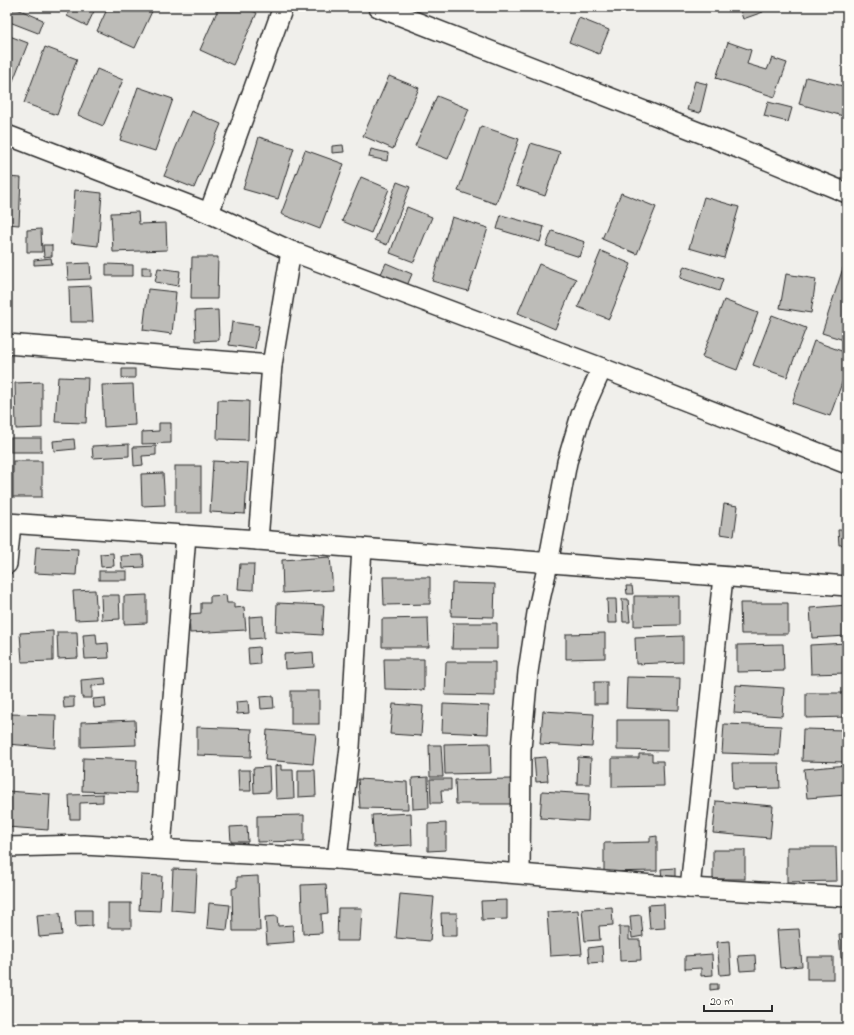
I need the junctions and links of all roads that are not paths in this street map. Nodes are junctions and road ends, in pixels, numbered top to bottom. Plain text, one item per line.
1 (283, 7) edge
2 (378, 7) edge
3 (7, 136) edge
4 (847, 193) edge
5 (209, 214) junction
6 (291, 251) junction
7 (7, 344) edge
8 (272, 365) junction
9 (602, 368) junction
10 (847, 464) edge
11 (9, 523) edge
12 (186, 535) junction
13 (258, 540) junction
14 (362, 548) junction
15 (7, 564) edge
16 (548, 564) junction
17 (723, 577) junction
18 (847, 586) edge
19 (7, 847) edge
20 (161, 848) junction
21 (337, 859) junction
22 (520, 873) junction
23 (690, 888) junction
24 (847, 897) edge

1 - 5 street
2 - 4 street
3 - 5 street
5 - 6 street
6 - 8 street
6 - 9 street
7 - 8 street
8 - 13 street
9 - 10 street
9 - 16 street
11 - 12 street
11 - 15 street
12 - 13 street
12 - 20 street
13 - 14 street
14 - 16 street
14 - 21 street
16 - 17 street
16 - 22 street
17 - 18 street
17 - 23 street
19 - 20 street
20 - 21 street
21 - 22 street
22 - 23 street
23 - 24 street

